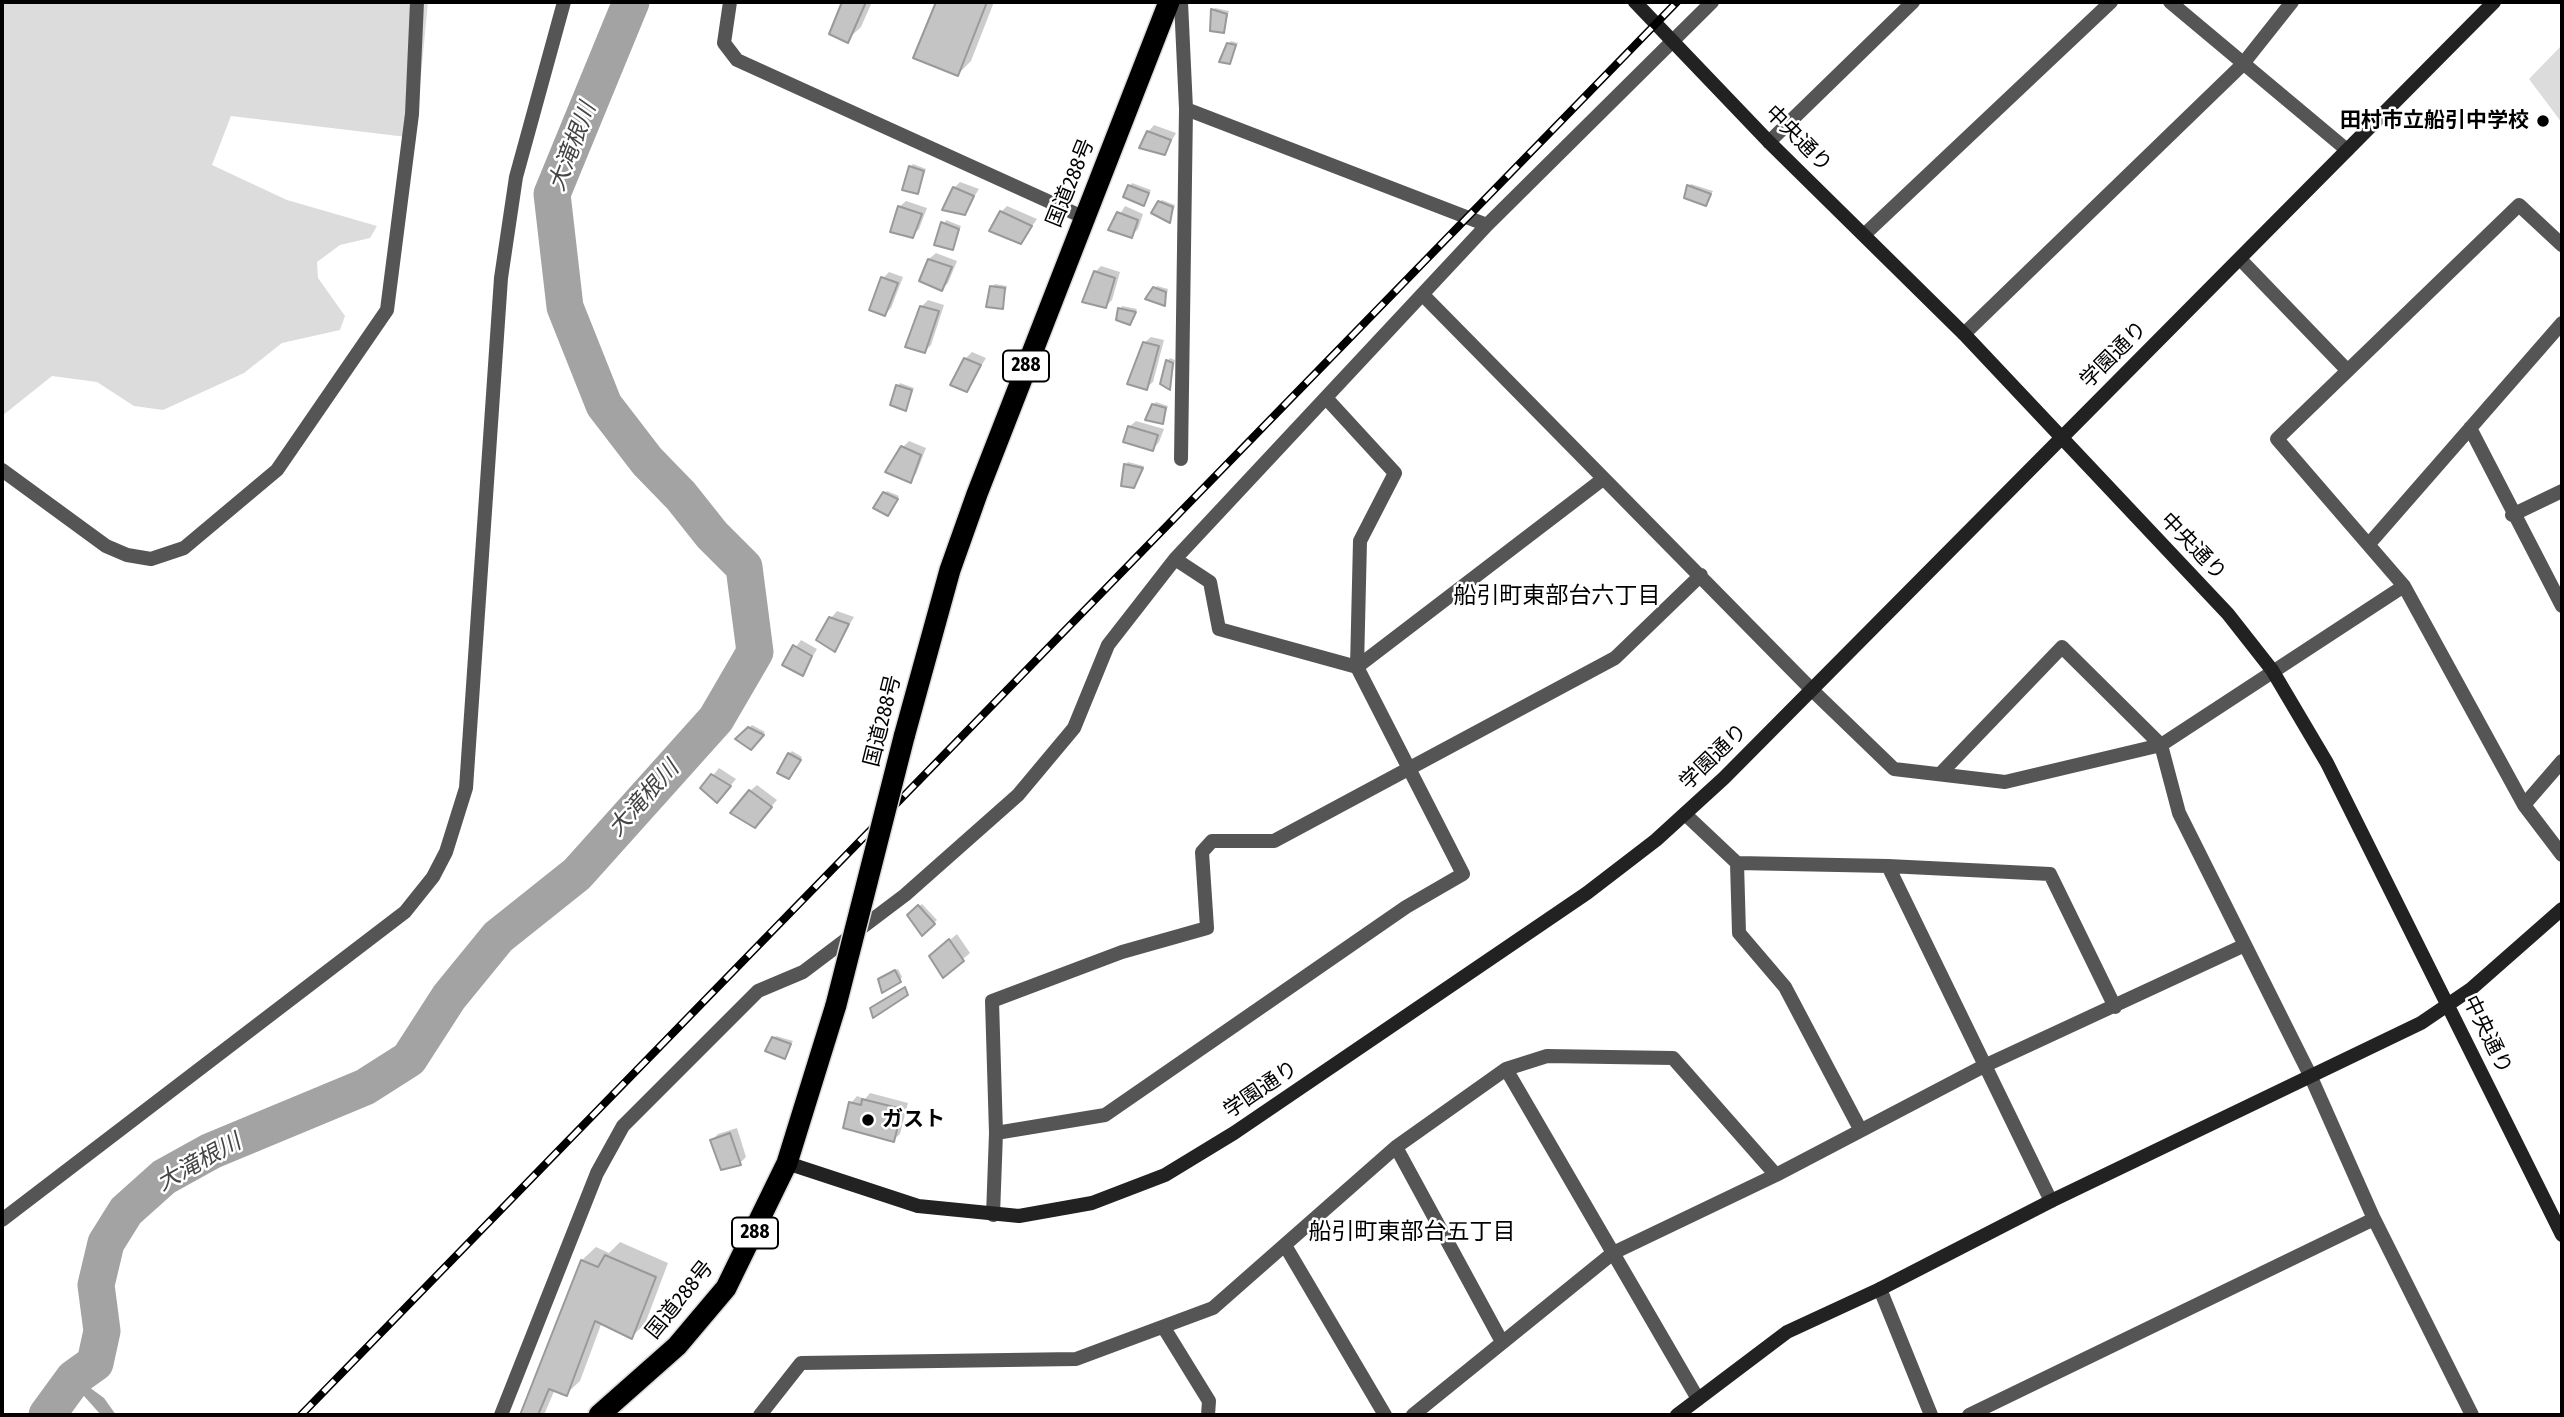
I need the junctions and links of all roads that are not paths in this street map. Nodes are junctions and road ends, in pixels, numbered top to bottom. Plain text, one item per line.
1 (417, 2) edge
2 (564, 2) edge
3 (730, 2) edge
4 (1169, 2) edge
5 (1181, 2) edge
6 (1635, 2) edge
7 (1712, 2) edge
8 (1913, 2) edge
9 (2111, 2) edge
10 (2170, 2) edge
11 (2292, 2) edge
12 (2494, 2) edge
13 (1674, 43) junction
14 (2242, 65) junction
15 (1186, 108) junction
16 (1769, 142) junction
17 (2347, 150) junction
18 (1083, 217) junction
19 (1487, 225) junction
20 (1865, 234) junction
21 (2562, 245) edge
22 (2240, 259) junction
23 (1423, 296) junction
24 (2562, 323) edge
25 (1964, 334) junction
26 (2347, 370) junction
27 (1327, 399) junction
28 (2470, 428) junction
29 (2060, 438) junction
30 (1181, 459) dead end
31 (2, 470) edge
32 (1603, 479) junction
33 (2562, 491) edge
34 (2512, 515) junction
35 (2369, 544) junction
36 (1175, 559) junction
37 (1701, 575) junction
38 (2404, 586) junction
39 (2562, 606) edge
40 (1357, 667) junction
41 (2272, 670) junction
42 (1811, 689) junction
43 (2161, 745) junction
44 (2562, 761) edge
45 (1408, 769) junction
46 (1941, 773) junction
47 (2524, 805) junction
48 (1685, 814) junction
49 (2562, 855) edge
50 (1737, 863) junction
51 (1888, 866) junction
52 (2562, 909) edge
53 (2245, 946) junction
54 (2449, 1006) junction
55 (2115, 1007) junction
56 (1984, 1066) junction
57 (1506, 1069) junction
58 (2310, 1075) junction
59 (1860, 1129) junction
60 (996, 1133) junction
61 (1396, 1147) junction
62 (788, 1163) junction
63 (1776, 1175) junction
64 (2051, 1201) junction
65 (993, 1215) junction
66 (2374, 1219) junction
67 (2, 1220) edge
68 (2562, 1235) edge
69 (1286, 1247) junction
70 (1613, 1253) junction
71 (1880, 1289) junction
72 (1164, 1328) junction
73 (1502, 1342) junction
74 (1698, 1399) junction
75 (501, 1415) edge
76 (599, 1415) edge
77 (760, 1415) edge
78 (1208, 1415) edge
79 (1385, 1415) edge
80 (1413, 1415) edge
81 (1677, 1415) edge
82 (1931, 1415) edge
83 (1969, 1415) edge
84 (2472, 1415) edge

1 - 31 street
2 - 67 street
3 - 18 street
4 - 18 highway, 国道288号 / 288
5 - 15 street
6 - 13 street, 中央通り
7 - 13 street
8 - 16 street
9 - 20 street
10 - 14 street
11 - 14 street
12 - 17 street, 学園通り
13 - 16 street, 中央通り
13 - 19 street
14 - 17 street
14 - 25 street
15 - 19 street
15 - 30 street
16 - 20 street, 中央通り
17 - 22 street, 学園通り
18 - 62 highway, 国道288号 / 288, bridge
19 - 23 street
20 - 25 street, 中央通り
21 - 26 street
22 - 26 street
22 - 29 street, 学園通り
23 - 27 street
23 - 32 street
24 - 28 street
25 - 29 street, 中央通り
26 - 35 street
27 - 36 street
27 - 40 street
28 - 34 street
28 - 35 street
29 - 41 street, 中央通り
29 - 42 street, 学園通り
32 - 37 street
32 - 40 street
33 - 34 street
34 - 39 street
35 - 38 street
36 - 40 street
36 - 75 street
37 - 42 street
37 - 45 street
38 - 41 street
38 - 47 street
40 - 45 street
41 - 43 street
41 - 54 street, 中央通り
42 - 46 street
42 - 48 street, 学園通り
43 - 46 street
43 - 46 street
43 - 53 street
44 - 47 street
45 - 60 street
45 - 60 street
47 - 49 street
48 - 50 street
48 - 65 street, 学園通り
50 - 51 street
50 - 59 street
51 - 55 street
51 - 56 street
52 - 54 street
53 - 55 street
53 - 58 street
54 - 58 street
54 - 68 street, 中央通り
55 - 56 street
56 - 59 street
56 - 64 street
57 - 61 street
57 - 63 street
57 - 70 street
58 - 64 street
58 - 66 street
59 - 63 street
60 - 65 street
61 - 69 street
61 - 73 street
62 - 65 street, 学園通り
62 - 76 highway, 国道288号 / 288
63 - 70 street
64 - 71 street
66 - 83 street
66 - 84 street
69 - 72 street
69 - 79 street
70 - 73 street
70 - 74 street
71 - 74 street
71 - 82 street
72 - 77 street
72 - 78 street
73 - 80 street
74 - 81 street

